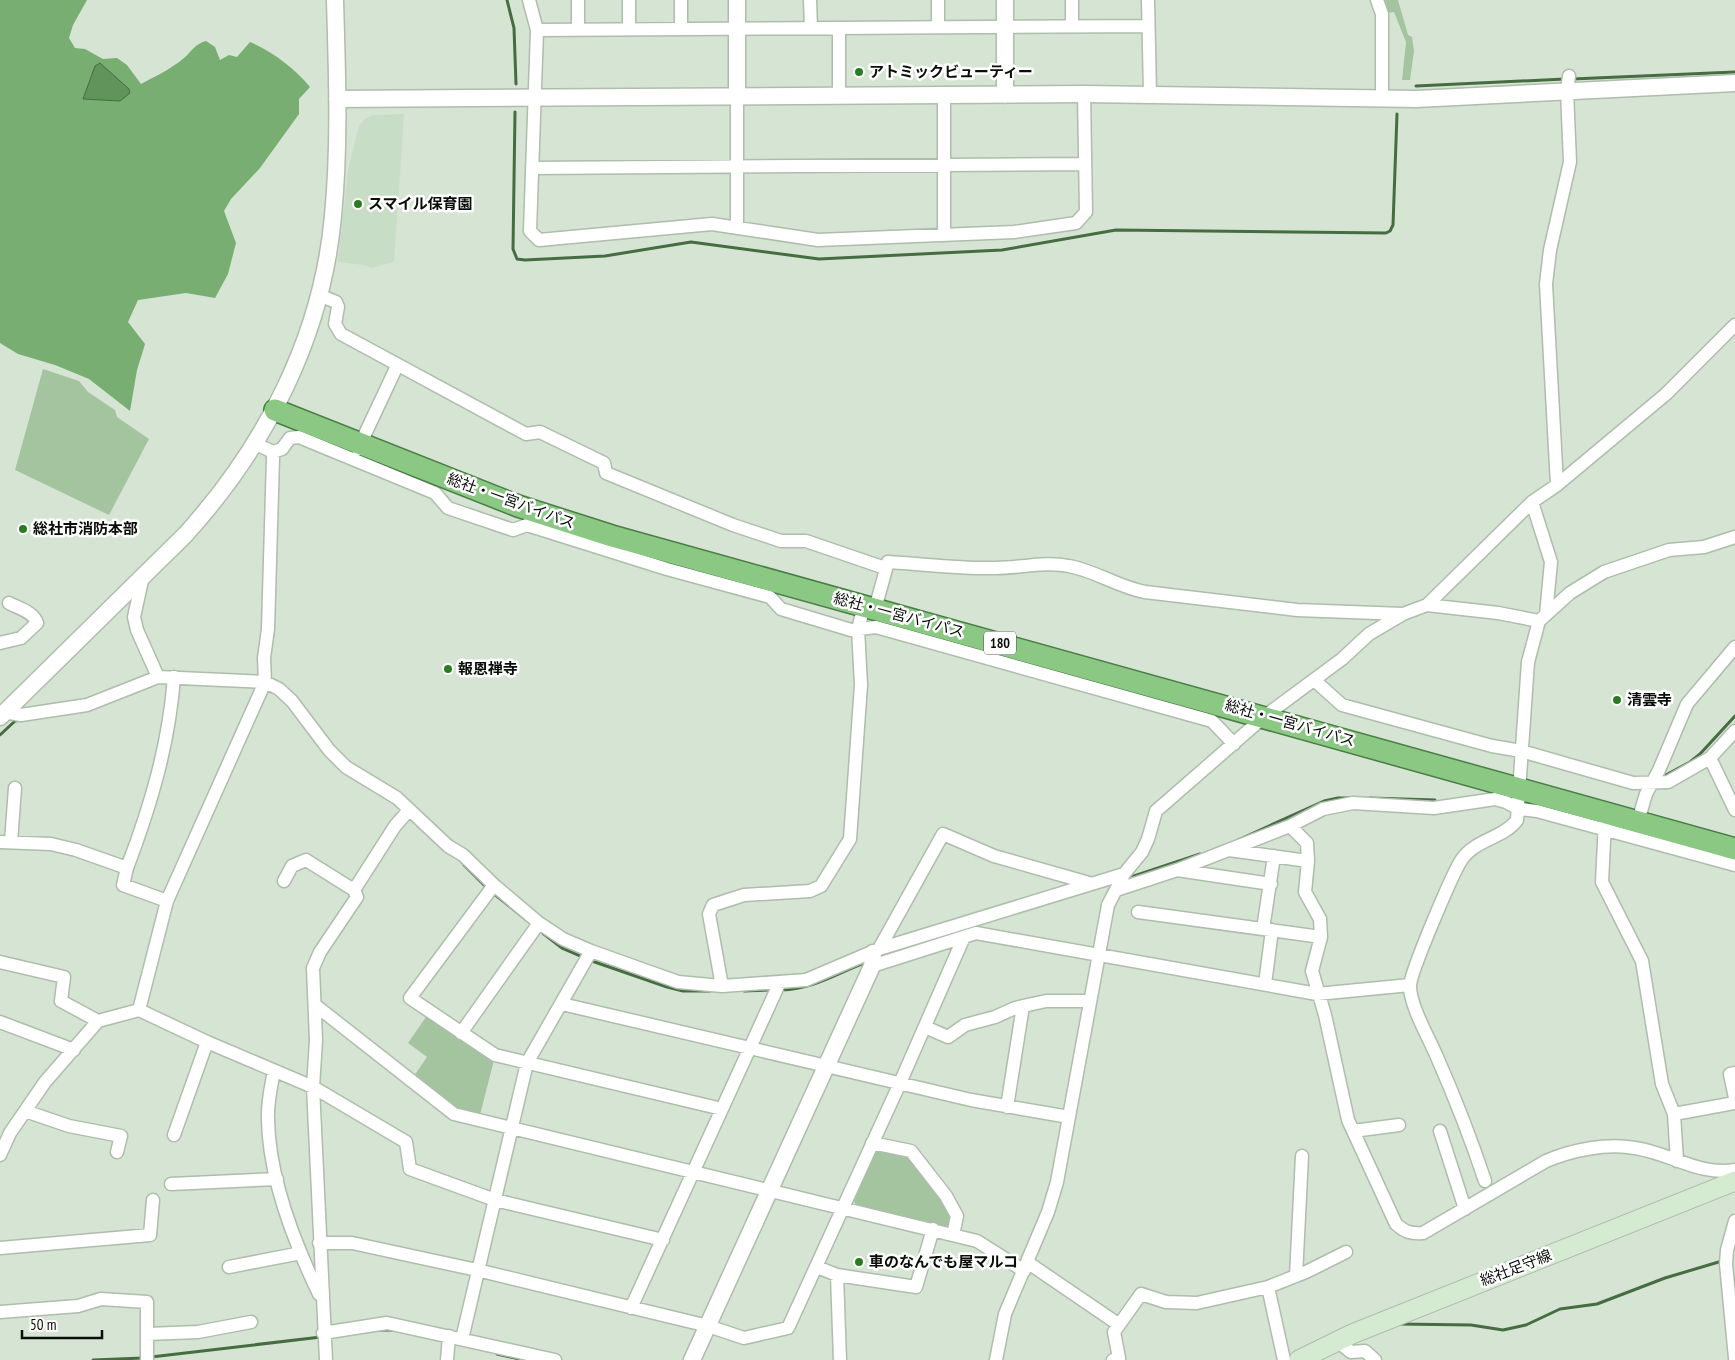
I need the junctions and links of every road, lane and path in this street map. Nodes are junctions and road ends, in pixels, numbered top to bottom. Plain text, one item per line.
1 (335, 0) edge
2 (529, 0) edge
3 (578, 0) edge
4 (629, 0) edge
5 (681, 0) edge
6 (737, 0) edge
7 (810, 0) edge
8 (938, 0) edge
9 (1005, 0) edge
10 (1072, 0) edge
11 (1148, 0) edge
12 (1377, 0) edge
13 (1072, 26) junction
14 (1148, 26) junction
15 (938, 27) junction
16 (1005, 27) junction
17 (737, 28) junction
18 (811, 28) junction
19 (838, 28) junction
20 (629, 29) junction
21 (681, 29) junction
22 (537, 30) junction
23 (578, 30) junction
24 (1568, 83) junction
25 (1735, 83) edge
26 (1084, 94) junction
27 (1150, 94) junction
28 (1005, 95) junction
29 (944, 96) junction
30 (839, 97) junction
31 (1382, 97) junction
32 (534, 98) junction
33 (737, 98) junction
34 (337, 99) junction
35 (944, 164) junction
36 (1085, 164) junction
37 (738, 166) junction
38 (532, 168) junction
39 (737, 227) junction
40 (944, 234) junction
41 (319, 295) junction
42 (1735, 325) edge
43 (397, 366) junction
44 (275, 410) junction
45 (256, 444) junction
46 (273, 452) junction
47 (357, 452) junction
48 (1557, 485) junction
49 (1532, 502) junction
50 (1735, 537) edge
51 (885, 568) junction
52 (143, 576) junction
53 (9, 603) dead end
54 (1427, 605) junction
55 (870, 607) junction
56 (1403, 614) junction
57 (1543, 618) junction
58 (858, 629) junction
59 (0, 642) edge
60 (1735, 647) edge
61 (158, 677) junction
62 (173, 680) junction
63 (1314, 680) junction
64 (265, 682) junction
65 (2, 715) edge
66 (1265, 716) junction
67 (1735, 731) edge
68 (1234, 744) junction
69 (1521, 750) junction
70 (1710, 758) junction
71 (1651, 784) junction
72 (1520, 787) junction
73 (15, 788) dead end
74 (1519, 809) junction
75 (409, 810) junction
76 (1735, 810) edge
77 (1606, 821) junction
78 (1638, 821) junction
79 (1290, 826) junction
80 (6, 842) edge
81 (1735, 849) edge
82 (1228, 850) junction
83 (1274, 856) junction
84 (1308, 861) junction
85 (1735, 865) edge
86 (127, 868) junction
87 (1177, 870) junction
88 (284, 881) dead end
89 (1120, 882) junction
90 (1089, 883) junction
91 (1270, 884) junction
92 (491, 889) junction
93 (354, 890) junction
94 (167, 901) junction
95 (1138, 912) dead end
96 (537, 926) junction
97 (1268, 930) junction
98 (964, 937) junction
99 (1321, 937) junction
100 (1099, 955) junction
101 (588, 957) junction
102 (874, 958) junction
103 (0, 962) edge
104 (1265, 984) junction
105 (1410, 985) junction
106 (722, 986) junction
107 (778, 988) junction
108 (1317, 994) junction
109 (1090, 1001) junction
110 (562, 1004) junction
111 (315, 1005) junction
112 (1023, 1006) junction
113 (140, 1010) junction
114 (98, 1021) junction
115 (0, 1022) edge
116 (925, 1027) junction
117 (461, 1033) junction
118 (207, 1042) junction
119 (750, 1048) junction
120 (74, 1050) junction
121 (527, 1063) junction
122 (825, 1066) junction
123 (274, 1071) junction
124 (1735, 1073) edge
125 (900, 1083) junction
126 (313, 1087) junction
127 (1735, 1098) edge
128 (1735, 1103) edge
129 (1008, 1107) junction
130 (722, 1109) junction
131 (25, 1111) junction
132 (1674, 1114) junction
133 (1069, 1117) junction
134 (1399, 1125) dead end
135 (512, 1126) junction
136 (1440, 1131) dead end
137 (1354, 1132) junction
138 (174, 1135) dead end
139 (872, 1143) junction
140 (117, 1152) dead end
141 (0, 1155) edge
142 (1302, 1156) dead end
143 (1677, 1161) junction
144 (1735, 1170) edge
145 (695, 1172) junction
146 (277, 1179) junction
147 (1485, 1181) dead end
148 (1735, 1181) edge
149 (171, 1184) dead end
150 (770, 1190) junction
151 (153, 1200) dead end
152 (495, 1200) junction
153 (844, 1206) junction
154 (1465, 1209) junction
155 (1735, 1221) edge
156 (933, 1230) junction
157 (953, 1234) junction
158 (663, 1240) junction
159 (319, 1243) junction
160 (0, 1248) edge
161 (1346, 1252) dead end
162 (301, 1253) junction
163 (1026, 1266) junction
164 (817, 1267) junction
165 (229, 1268) dead end
166 (478, 1270) junction
167 (836, 1275) junction
168 (1296, 1276) junction
169 (1268, 1287) junction
170 (1732, 1296) edge
171 (322, 1300) junction
172 (631, 1308) junction
173 (0, 1312) edge
174 (251, 1322) dead end
175 (1118, 1324) junction
176 (708, 1326) junction
177 (147, 1334) junction
178 (323, 1336) junction
179 (448, 1336) junction
180 (462, 1339) junction
181 (1344, 1351) edge
182 (1735, 1358) edge
183 (147, 1360) edge
184 (326, 1360) edge
185 (447, 1360) edge
186 (554, 1360) edge
187 (692, 1360) edge
188 (840, 1360) edge
189 (996, 1360) edge
190 (1113, 1360) edge
191 (1284, 1360) edge
192 (1299, 1360) edge
193 (1375, 1360) edge

1 - 34 street
2 - 22 street
3 - 23 street
4 - 20 street
5 - 21 street
6 - 17 street
7 - 18 street
8 - 15 street
9 - 16 street
10 - 13 street
11 - 14 street
12 - 31 street
13 - 14 street
13 - 16 street
14 - 27 street
15 - 16 street
15 - 19 street
16 - 28 street
17 - 18 street
17 - 21 street
17 - 33 street
18 - 19 street
19 - 30 street
20 - 21 street
20 - 23 street
22 - 23 street
22 - 32 street
24 - 25 street
24 - 31 street
24 - 48 street
26 - 27 street
26 - 28 street
26 - 36 street
27 - 31 street
28 - 29 street
29 - 30 street
29 - 35 street
30 - 33 street
32 - 33 street
32 - 34 street
32 - 38 street
33 - 37 street
34 - 41 street
35 - 36 street
35 - 37 street
35 - 40 street
36 - 40 street
37 - 38 street
37 - 39 street
38 - 39 street
39 - 40 street
41 - 43 street
41 - 44 street
42 - 48 street
43 - 47 street
43 - 51 street
44 - 45 street
44 - 47 highway, 総社・一宮バイパス / 180
45 - 46 street
45 - 52 street
46 - 47 street
46 - 64 street
47 - 55 highway, 総社・一宮バイパス / 180
47 - 58 street
48 - 49 street
49 - 54 street
49 - 57 street
50 - 57 street
51 - 55 street
51 - 56 street
52 - 61 street
52 - 65 street
53 - 59 street
54 - 56 street
54 - 57 street
55 - 58 street
55 - 66 highway, 総社・一宮バイパス / 180
56 - 63 street
57 - 69 street
58 - 68 street
58 - 106 street
60 - 71 street
61 - 62 street
61 - 65 street
62 - 64 street
62 - 86 street
63 - 66 street
63 - 69 street
64 - 75 street
64 - 94 street
66 - 68 street
66 - 72 highway, 総社・一宮バイパス / 180
67 - 70 street
68 - 89 street
69 - 71 street
69 - 72 street
70 - 71 street
70 - 76 street
71 - 78 street
72 - 74 street
72 - 77 highway, 総社・一宮バイパス / 180
73 - 80 street
74 - 77 street
74 - 79 street
74 - 105 street
75 - 92 street
75 - 93 street
77 - 78 highway, 総社・一宮バイパス / 180
77 - 85 street
77 - 132 street
78 - 81 highway, 総社・一宮バイパス / 180
79 - 82 street
79 - 84 street
80 - 86 street
82 - 83 street
82 - 87 street
83 - 84 street
83 - 91 street
84 - 99 street
86 - 94 street
87 - 89 street
87 - 91 street
88 - 93 street
89 - 90 street
89 - 100 street
90 - 102 street
90 - 102 street
91 - 97 street
92 - 96 street
92 - 117 street
93 - 111 street
94 - 113 street
95 - 97 street
96 - 101 street
96 - 117 street
97 - 99 street
97 - 104 street
98 - 100 street
98 - 102 street
98 - 116 street
99 - 108 street
100 - 104 street
100 - 109 street
101 - 106 street
101 - 110 street
102 - 107 street
102 - 122 street
103 - 114 street
104 - 108 street
105 - 108 street
105 - 147 street
106 - 107 street
107 - 119 street
108 - 137 street
109 - 112 street
109 - 133 street
110 - 119 street
110 - 121 street
111 - 126 street
111 - 135 street
112 - 116 street
112 - 129 street
113 - 114 street
113 - 118 street
114 - 120 street
115 - 120 street
116 - 125 street
117 - 121 street
118 - 123 street
118 - 138 street
119 - 122 street
119 - 130 street
120 - 131 street
121 - 130 street
121 - 135 street
122 - 125 street
122 - 150 street
123 - 126 street
123 - 146 street
124 - 127 street
125 - 129 street
125 - 139 street
126 - 152 street
126 - 159 street
128 - 132 street
129 - 133 street
130 - 145 street
131 - 140 street
131 - 141 street
132 - 143 street
133 - 163 street
134 - 137 street
135 - 145 street
135 - 152 street
136 - 154 street
137 - 154 street
139 - 153 street
139 - 157 street
142 - 168 street
143 - 144 street
143 - 154 street
145 - 150 street
145 - 158 street
146 - 149 street
146 - 162 street
148 - 181 main road, 総社足守線
150 - 153 street
150 - 176 street
151 - 160 street
152 - 158 street
152 - 166 street
153 - 156 street
153 - 164 street
155 - 170 street
156 - 157 street
156 - 167 street
157 - 163 street
158 - 172 street
159 - 166 street
159 - 171 street
161 - 168 street
162 - 165 street
162 - 171 street
163 - 175 street
163 - 189 street
164 - 167 street
164 - 176 street
166 - 172 street
166 - 180 street
167 - 188 street
168 - 169 street
169 - 175 street
169 - 191 street
170 - 182 street
171 - 178 street
172 - 176 street
173 - 177 street
174 - 177 street
175 - 190 street
176 - 187 street
177 - 183 street
178 - 179 street
178 - 184 street
179 - 180 street
179 - 185 street
180 - 186 street
181 - 192 main road, 総社足守線
181 - 193 street

